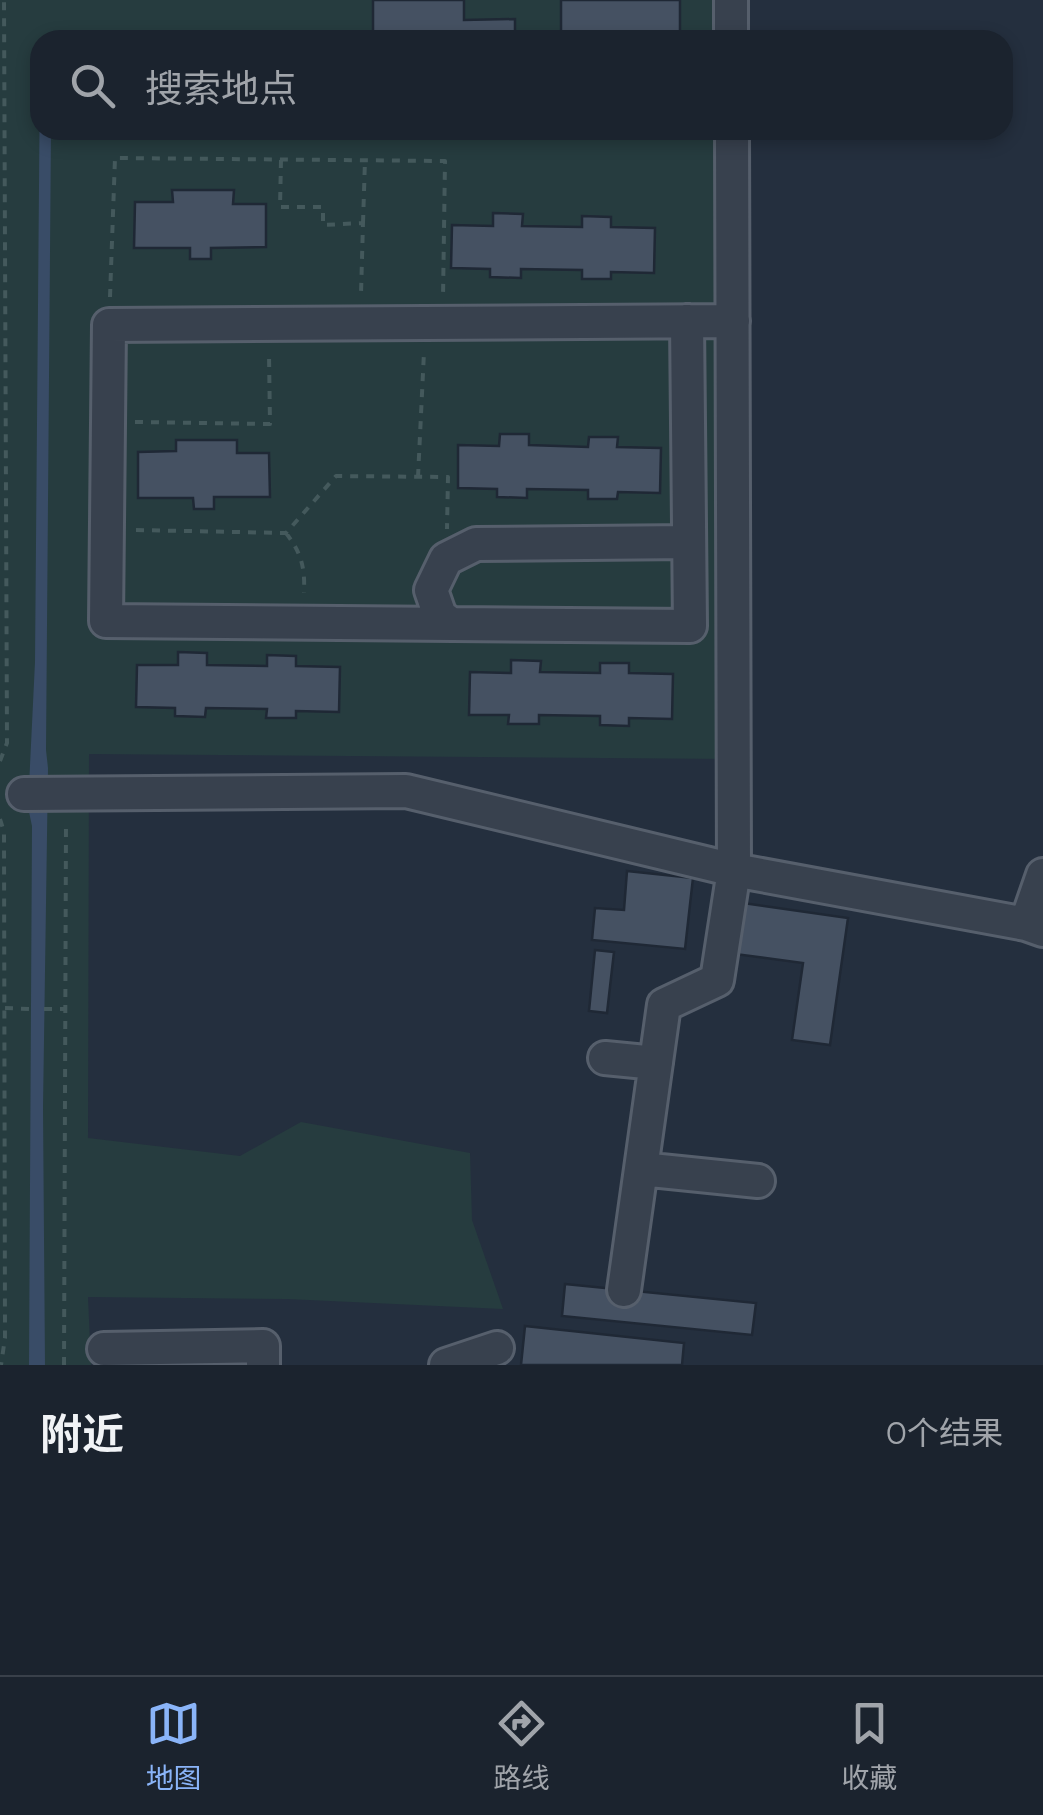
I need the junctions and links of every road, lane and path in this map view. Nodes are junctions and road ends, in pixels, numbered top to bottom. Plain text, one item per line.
1 (4, 0) edge
2 (731, 0) edge
3 (732, 30) edge
4 (732, 140) edge
5 (281, 160) junction
6 (365, 160) junction
7 (363, 223) junction
8 (361, 299) dead end
9 (732, 320) junction
10 (687, 321) junction
11 (434, 323) junction
12 (268, 324) junction
13 (109, 325) junction
14 (108, 422) junction
15 (418, 477) junction
16 (107, 530) junction
17 (286, 533) junction
18 (689, 542) junction
19 (446, 559) junction
20 (304, 624) junction
21 (451, 624) junction
22 (0, 761) edge
23 (24, 794) dead end
24 (80, 796) junction
25 (0, 819) edge
26 (734, 870) junction
27 (1043, 875) edge
28 (1034, 927) edge
29 (4, 1008) junction
30 (30, 1009) dead end
31 (44, 1009) dead end
32 (64, 1009) junction
33 (605, 1058) dead end
34 (656, 1063) junction
35 (641, 1169) junction
36 (758, 1181) dead end
37 (624, 1290) dead end
38 (497, 1348) dead end
39 (104, 1349) dead end
40 (1, 1365) edge
41 (64, 1365) edge
42 (263, 1365) edge
43 (446, 1365) edge

1 - 22 path
2 - 3 street
4 - 9 street
5 - 6 path
5 - 7 path
5 - 13 path
6 - 7 path
6 - 11 path
7 - 8 path
9 - 10 street
9 - 26 street
10 - 11 street
10 - 18 street
11 - 12 street
11 - 15 path
12 - 13 street
12 - 14 path
13 - 14 street
14 - 16 street
15 - 17 path
15 - 19 path
16 - 17 path
16 - 20 street
17 - 20 path
18 - 19 street
18 - 21 street
19 - 21 street
20 - 21 street
23 - 24 street
24 - 26 street
24 - 32 path
25 - 29 path
26 - 28 street
26 - 34 street
27 - 28 street
29 - 30 path
29 - 40 path
31 - 32 path
32 - 41 path
33 - 34 street
34 - 35 street
35 - 36 street
35 - 37 street
38 - 43 street
39 - 42 street

